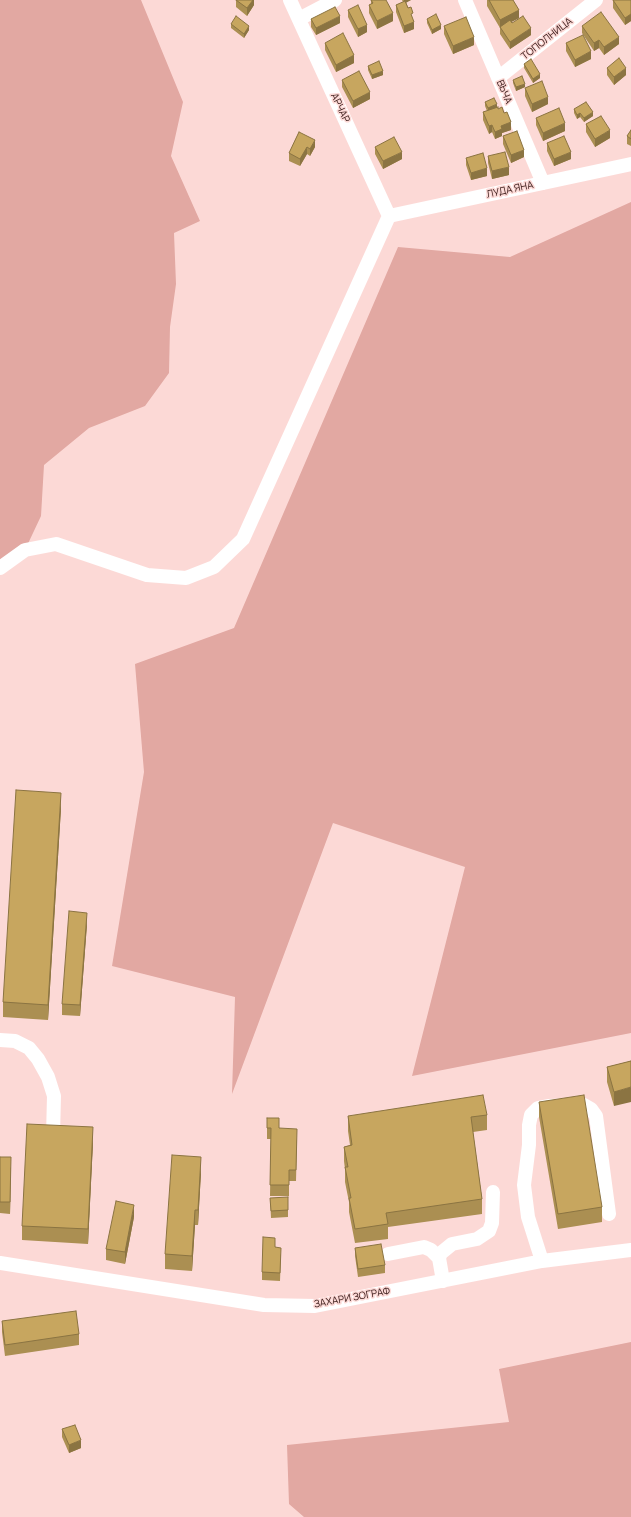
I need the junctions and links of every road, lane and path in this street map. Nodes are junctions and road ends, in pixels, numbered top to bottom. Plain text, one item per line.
1 (290, 0) edge
2 (335, 0) edge
3 (465, 0) edge
4 (596, 0) edge
5 (299, 19) junction
6 (498, 78) junction
7 (631, 164) edge
8 (543, 183) junction
9 (389, 216) junction
10 (0, 568) edge
11 (0, 1040) edge
12 (53, 1136) edge
13 (494, 1192) dead end
14 (609, 1214) dead end
15 (631, 1248) edge
16 (388, 1254) dead end
17 (439, 1258) junction
18 (542, 1261) junction
19 (0, 1263) edge
20 (442, 1281) junction

1 - 5 street, АРЧАР
2 - 5 street
3 - 6 street, ВЪЧА
4 - 6 street, ТОПОЛНИЦА
5 - 9 street, АРЧАР
6 - 8 street, ВЪЧА
7 - 8 street, ЛУДА ЯНА
8 - 9 street, ЛУДА ЯНА
9 - 10 street
11 - 12 street
13 - 17 street
14 - 18 street
15 - 18 street, ЗАХАРИ ЗОГРАФ
16 - 17 street
17 - 20 street
18 - 20 street, ЗАХАРИ ЗОГРАФ
19 - 20 street, ЗАХАРИ ЗОГРАФ

